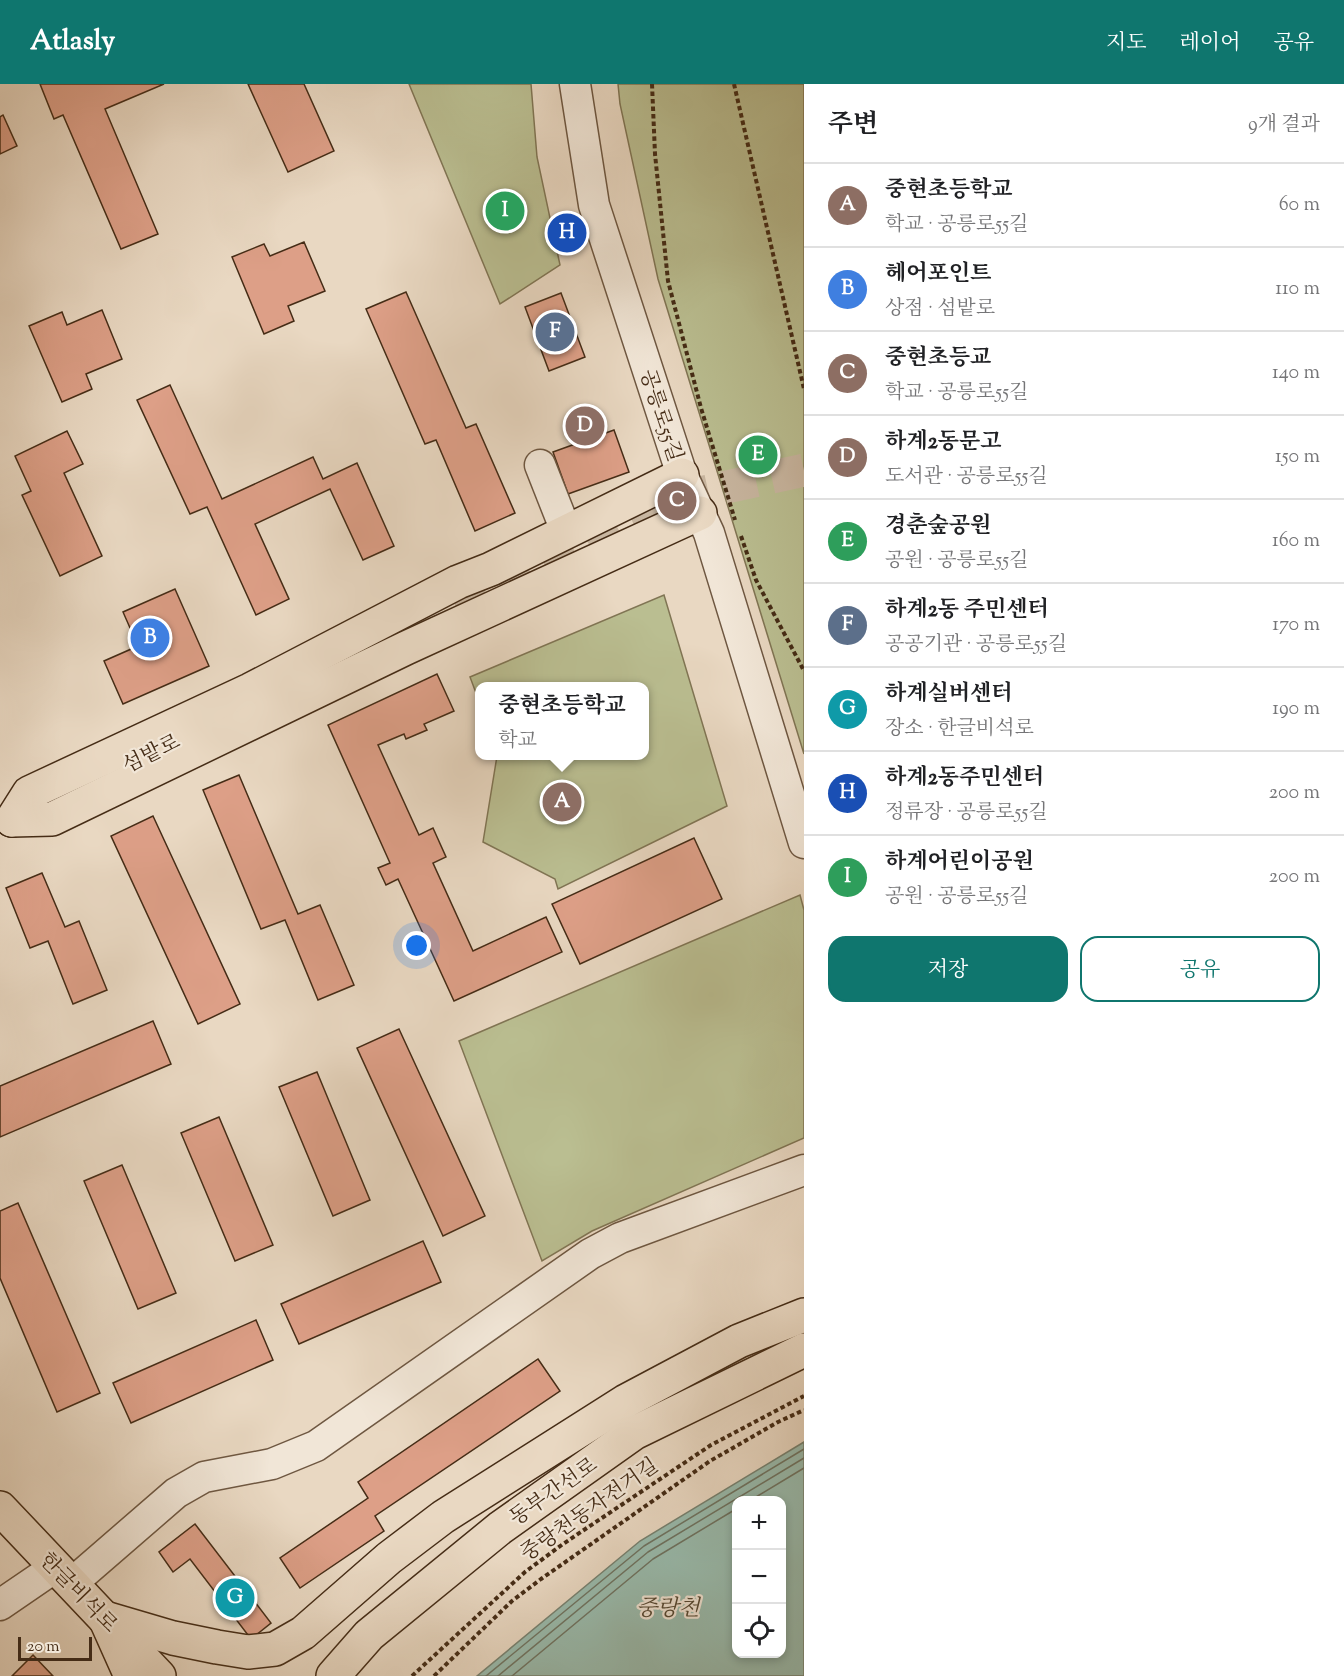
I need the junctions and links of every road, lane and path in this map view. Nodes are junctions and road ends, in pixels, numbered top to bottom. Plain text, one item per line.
1 (575, 84) edge
2 (652, 84) edge
3 (734, 84) edge
4 (804, 389) edge
5 (540, 465) dead end
6 (682, 475) junction
7 (700, 513) junction
8 (566, 531) junction
9 (804, 671) edge
10 (302, 680) dead end
11 (6, 823) edge
12 (804, 843) edge
13 (804, 1170) edge
14 (804, 1316) edge
15 (804, 1350) edge
16 (804, 1396) edge
17 (804, 1410) edge
18 (0, 1509) edge
19 (62, 1576) junction
20 (0, 1605) edge
21 (105, 1618) junction
22 (131, 1676) edge
23 (159, 1676) edge
24 (333, 1676) edge
25 (412, 1676) edge
26 (434, 1676) edge

1 - 6 street, 공릉로55길
2 - 9 path
3 - 4 path
5 - 8 street
6 - 7 street, 공릉로55길
6 - 8 main road
7 - 11 main road
7 - 12 street, 공릉로55길
8 - 11 main road
10 - 11 main road, 섬밭로
13 - 19 street
14 - 21 main road
15 - 24 main road, 동부간선로
16 - 25 path, 중랑천동자전거길
17 - 26 path
18 - 19 main road, 한글비석로
19 - 20 street
19 - 21 main road, 한글비석로
21 - 22 main road
21 - 23 main road, 한글비석로

